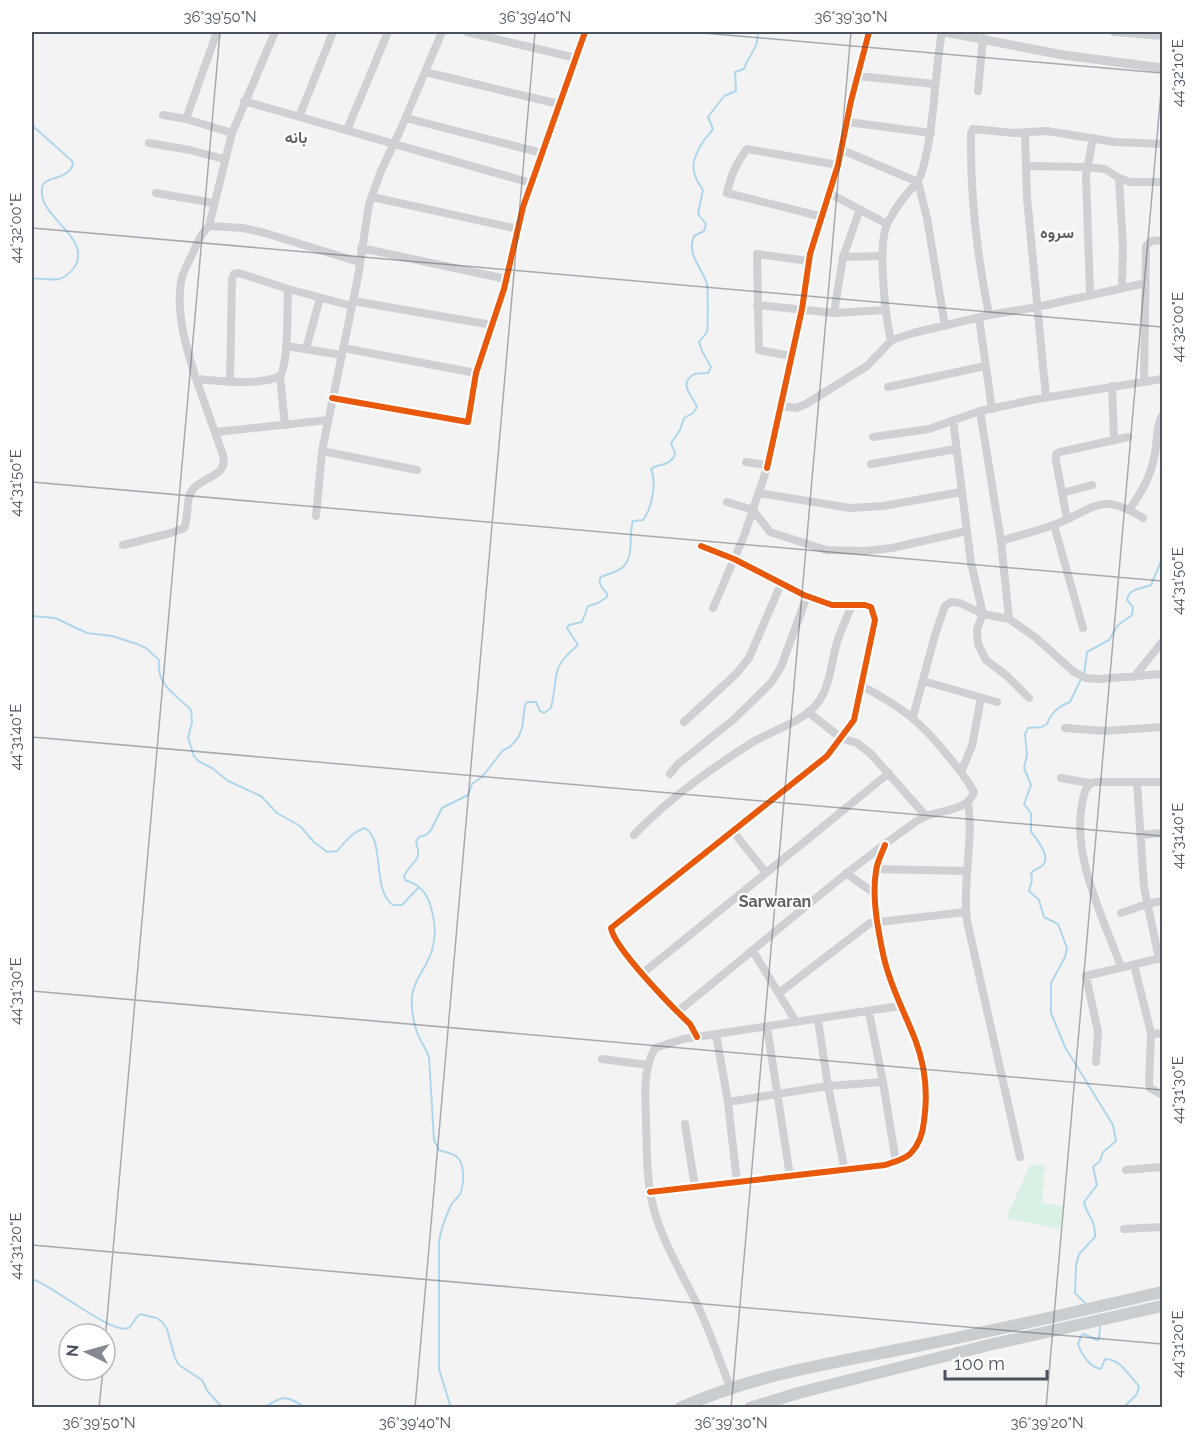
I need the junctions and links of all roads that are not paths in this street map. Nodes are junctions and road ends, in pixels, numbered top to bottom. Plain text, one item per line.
1 (217, 32) edge
2 (274, 32) edge
3 (333, 32) edge
4 (388, 32) edge
5 (442, 32) edge
6 (467, 32) edge
7 (585, 32) edge
8 (869, 32) edge
9 (949, 32) edge
10 (1114, 32) edge
11 (1162, 36) edge
12 (983, 38) junction
13 (576, 58) junction
14 (1162, 68) edge
15 (425, 72) junction
16 (857, 76) junction
17 (935, 84) junction
18 (978, 91) dead end
19 (244, 101) junction
20 (560, 104) junction
21 (163, 115) dead end
22 (299, 117) junction
23 (406, 118) junction
24 (186, 119) junction
25 (848, 122) junction
26 (347, 130) junction
27 (232, 133) junction
28 (931, 133) junction
29 (1025, 133) junction
30 (1093, 138) junction
31 (149, 143) dead end
32 (394, 144) junction
33 (1162, 144) edge
34 (842, 150) junction
35 (542, 153) junction
36 (224, 159) junction
37 (838, 165) junction
38 (1026, 166) junction
39 (1087, 166) junction
40 (1119, 178) junction
41 (918, 182) junction
42 (531, 183) junction
43 (1162, 183) edge
44 (156, 193) dead end
45 (829, 193) junction
46 (372, 197) junction
47 (214, 204) junction
48 (860, 209) junction
49 (823, 217) junction
50 (887, 224) junction
51 (208, 226) junction
52 (518, 229) junction
53 (1162, 240) edge
54 (361, 248) junction
55 (882, 256) junction
56 (843, 257) junction
57 (809, 261) junction
58 (359, 262) junction
59 (506, 279) junction
60 (1146, 283) junction
61 (1122, 287) junction
62 (288, 289) junction
63 (1090, 294) junction
64 (320, 298) junction
65 (352, 304) junction
66 (757, 305) junction
67 (1036, 307) junction
68 (802, 309) junction
69 (886, 309) junction
70 (834, 313) junction
71 (989, 315) junction
72 (979, 318) junction
73 (492, 325) junction
74 (945, 326) junction
75 (891, 340) junction
76 (286, 346) junction
77 (306, 349) junction
78 (342, 352) junction
79 (791, 356) junction
80 (985, 366) junction
81 (476, 373) junction
82 (280, 376) junction
83 (196, 379) junction
84 (1162, 379) edge
85 (230, 382) junction
86 (1144, 382) junction
87 (1112, 386) junction
88 (888, 387) dead end
89 (332, 398) junction
90 (1046, 398) junction
91 (782, 406) junction
92 (992, 409) junction
93 (980, 411) junction
94 (1162, 416) edge
95 (328, 420) junction
96 (953, 420) junction
97 (285, 424) junction
98 (216, 432) junction
99 (873, 437) dead end
100 (1128, 437) dead end
101 (1114, 440) junction
102 (956, 449) junction
103 (322, 451) junction
104 (746, 462) dead end
105 (872, 464) dead end
106 (767, 468) junction
107 (417, 470) dead end
108 (1092, 485) dead end
109 (961, 492) junction
110 (759, 493) junction
111 (1062, 493) junction
112 (727, 502) dead end
113 (753, 510) junction
114 (1129, 510) junction
115 (316, 516) dead end
116 (1143, 518) dead end
117 (1067, 519) junction
118 (1053, 525) junction
119 (967, 531) junction
120 (1001, 540) junction
121 (123, 545) dead end
122 (700, 546) dead end
123 (734, 559) junction
124 (781, 584) junction
125 (807, 596) junction
126 (852, 605) junction
127 (713, 608) dead end
128 (983, 614) junction
129 (1009, 619) junction
130 (1083, 628) dead end
131 (1162, 642) edge
132 (1162, 674) edge
133 (1134, 677) junction
134 (923, 681) junction
135 (862, 686) junction
136 (981, 698) junction
137 (1029, 698) dead end
138 (997, 702) dead end
139 (808, 712) junction
140 (913, 717) junction
141 (684, 722) dead end
142 (1162, 727) edge
143 (1065, 728) dead end
144 (840, 738) junction
145 (961, 771) junction
146 (889, 773) junction
147 (670, 774) dead end
148 (1061, 778) dead end
149 (1137, 782) junction
150 (1162, 782) edge
151 (1089, 783) junction
152 (968, 802) junction
153 (926, 816) junction
154 (732, 830) junction
155 (1162, 834) edge
156 (634, 835) dead end
157 (1140, 835) junction
158 (885, 845) junction
159 (876, 869) junction
160 (966, 871) junction
161 (766, 873) junction
162 (846, 873) junction
163 (875, 894) junction
164 (1162, 902) edge
165 (1147, 904) junction
166 (966, 912) junction
167 (1121, 913) dead end
168 (878, 922) junction
169 (753, 951) junction
170 (1161, 958) edge
171 (1134, 964) junction
172 (1121, 967) junction
173 (642, 973) junction
174 (779, 993) junction
175 (900, 1006) junction
176 (677, 1012) junction
177 (869, 1012) junction
178 (818, 1020) junction
179 (796, 1022) junction
180 (767, 1027) junction
181 (1151, 1033) junction
182 (716, 1034) junction
183 (1162, 1034) edge
184 (697, 1036) junction
185 (602, 1059) dead end
186 (1096, 1062) dead end
187 (648, 1065) junction
188 (883, 1082) junction
189 (828, 1086) junction
190 (776, 1095) junction
191 (1162, 1095) edge
192 (728, 1102) junction
193 (685, 1124) dead end
194 (1020, 1157) dead end
195 (896, 1162) junction
196 (1162, 1167) edge
197 (1126, 1170) dead end
198 (845, 1171) junction
199 (790, 1176) junction
200 (737, 1182) junction
201 (695, 1187) junction
202 (650, 1192) junction
203 (1162, 1227) edge
204 (1124, 1229) dead end
205 (1162, 1292) edge
206 (1162, 1306) edge
207 (988, 1339) junction
208 (730, 1387) junction
209 (680, 1407) edge
210 (750, 1407) edge

1 - 24 street
2 - 19 street
3 - 22 street
4 - 26 street
5 - 15 street
6 - 13 street
7 - 13 street
8 - 16 street
9 - 12 street
9 - 17 street
10 - 11 street
12 - 14 street
12 - 18 street
13 - 20 street
15 - 20 street
15 - 23 street
16 - 17 street
16 - 25 street
17 - 28 street
19 - 22 street
19 - 27 street
20 - 35 street
21 - 24 street
22 - 26 street
23 - 32 street
23 - 35 street
24 - 27 street
25 - 28 street
25 - 34 street
26 - 32 street
27 - 36 street
28 - 41 street
29 - 30 street
29 - 38 street
29 - 71 street
30 - 33 street
30 - 39 street
31 - 36 street
32 - 42 street
32 - 46 street
34 - 37 street
34 - 41 street
35 - 42 street
36 - 47 street
37 - 45 street
37 - 49 street
38 - 39 street
38 - 67 street
39 - 40 street
39 - 63 street
40 - 43 street
40 - 61 street
41 - 50 street
41 - 74 street
42 - 52 street
44 - 47 street
45 - 48 street
45 - 49 street
46 - 52 street
46 - 54 street
47 - 51 street
48 - 50 street
48 - 56 street
49 - 57 street
50 - 55 street
51 - 58 street
51 - 83 street
52 - 59 street
53 - 60 street
54 - 58 street
54 - 59 street
55 - 56 street
55 - 69 street
56 - 70 street
57 - 66 street
57 - 68 street
58 - 65 street
59 - 73 street
60 - 61 street
60 - 86 street
61 - 63 street
62 - 64 street
62 - 76 street
62 - 85 street
63 - 67 street
64 - 65 street
64 - 77 street
65 - 73 street
65 - 78 street
66 - 68 street
66 - 79 street
67 - 71 street
67 - 90 street
68 - 70 street
68 - 79 street
69 - 70 street
69 - 75 street
71 - 72 street
72 - 74 street
72 - 80 street
73 - 81 street
74 - 75 street
75 - 91 street
76 - 77 street
76 - 82 street
77 - 78 street
78 - 81 street
78 - 89 street
79 - 91 street
80 - 88 street
80 - 92 street
81 - 89 street
82 - 85 street
82 - 97 street
83 - 85 street
83 - 98 street
84 - 86 street
86 - 87 street
87 - 90 street
87 - 101 street
89 - 95 street
90 - 92 street
91 - 106 street
92 - 93 street
93 - 96 street
93 - 120 street
94 - 114 street
95 - 97 street
95 - 103 street
96 - 99 street
96 - 102 street
97 - 98 street
98 - 121 street
100 - 101 street
101 - 111 street
102 - 105 street
102 - 109 street
103 - 107 street
103 - 115 street
104 - 106 street
106 - 110 street
108 - 111 street
109 - 110 street
109 - 119 street
110 - 113 street
111 - 117 street
112 - 113 street
113 - 119 street
113 - 123 street
114 - 116 street
114 - 117 street
117 - 118 street
118 - 120 street
118 - 130 street
119 - 128 street
120 - 129 street
122 - 123 street
123 - 124 street
123 - 127 street
124 - 125 street
124 - 141 street
125 - 126 street
125 - 147 street
126 - 135 street
126 - 139 street
128 - 129 street
128 - 134 street
128 - 137 street
129 - 133 street
131 - 133 street
132 - 133 street
134 - 136 street
134 - 140 street
135 - 140 street
135 - 144 street
136 - 138 street
136 - 145 street
139 - 144 street
139 - 156 street
140 - 145 street
142 - 143 street
144 - 146 street
144 - 154 street
145 - 152 street
146 - 153 street
146 - 161 street
148 - 151 street
149 - 150 street
149 - 151 street
149 - 157 street
151 - 172 street
152 - 153 street
152 - 160 street
153 - 158 street
154 - 161 street
154 - 173 street
155 - 157 street
157 - 165 street
158 - 159 street
158 - 162 street
159 - 160 street
159 - 163 street
160 - 166 street
161 - 173 street
162 - 163 street
162 - 169 street
163 - 168 street
164 - 165 street
165 - 167 street
165 - 170 street
166 - 168 street
166 - 194 street
168 - 174 street
168 - 175 street
169 - 174 street
169 - 176 street
170 - 171 street
171 - 172 street
171 - 181 street
172 - 186 street
173 - 176 street
174 - 179 street
175 - 177 street
175 - 195 street
176 - 184 street
177 - 178 street
177 - 188 street
178 - 179 street
178 - 189 street
179 - 180 street
180 - 182 street
180 - 190 street
181 - 183 street
181 - 191 street
182 - 184 street
182 - 192 street
184 - 187 street
185 - 187 street
187 - 202 street
188 - 189 street
188 - 195 street
189 - 190 street
189 - 198 street
190 - 192 street
190 - 199 street
192 - 200 street
193 - 201 street
195 - 198 street
196 - 197 street
198 - 199 street
199 - 200 street
200 - 201 street
201 - 202 street
202 - 208 street
203 - 204 street
205 - 207 main road
206 - 207 main road
207 - 208 main road
207 - 210 main road
208 - 209 main road

